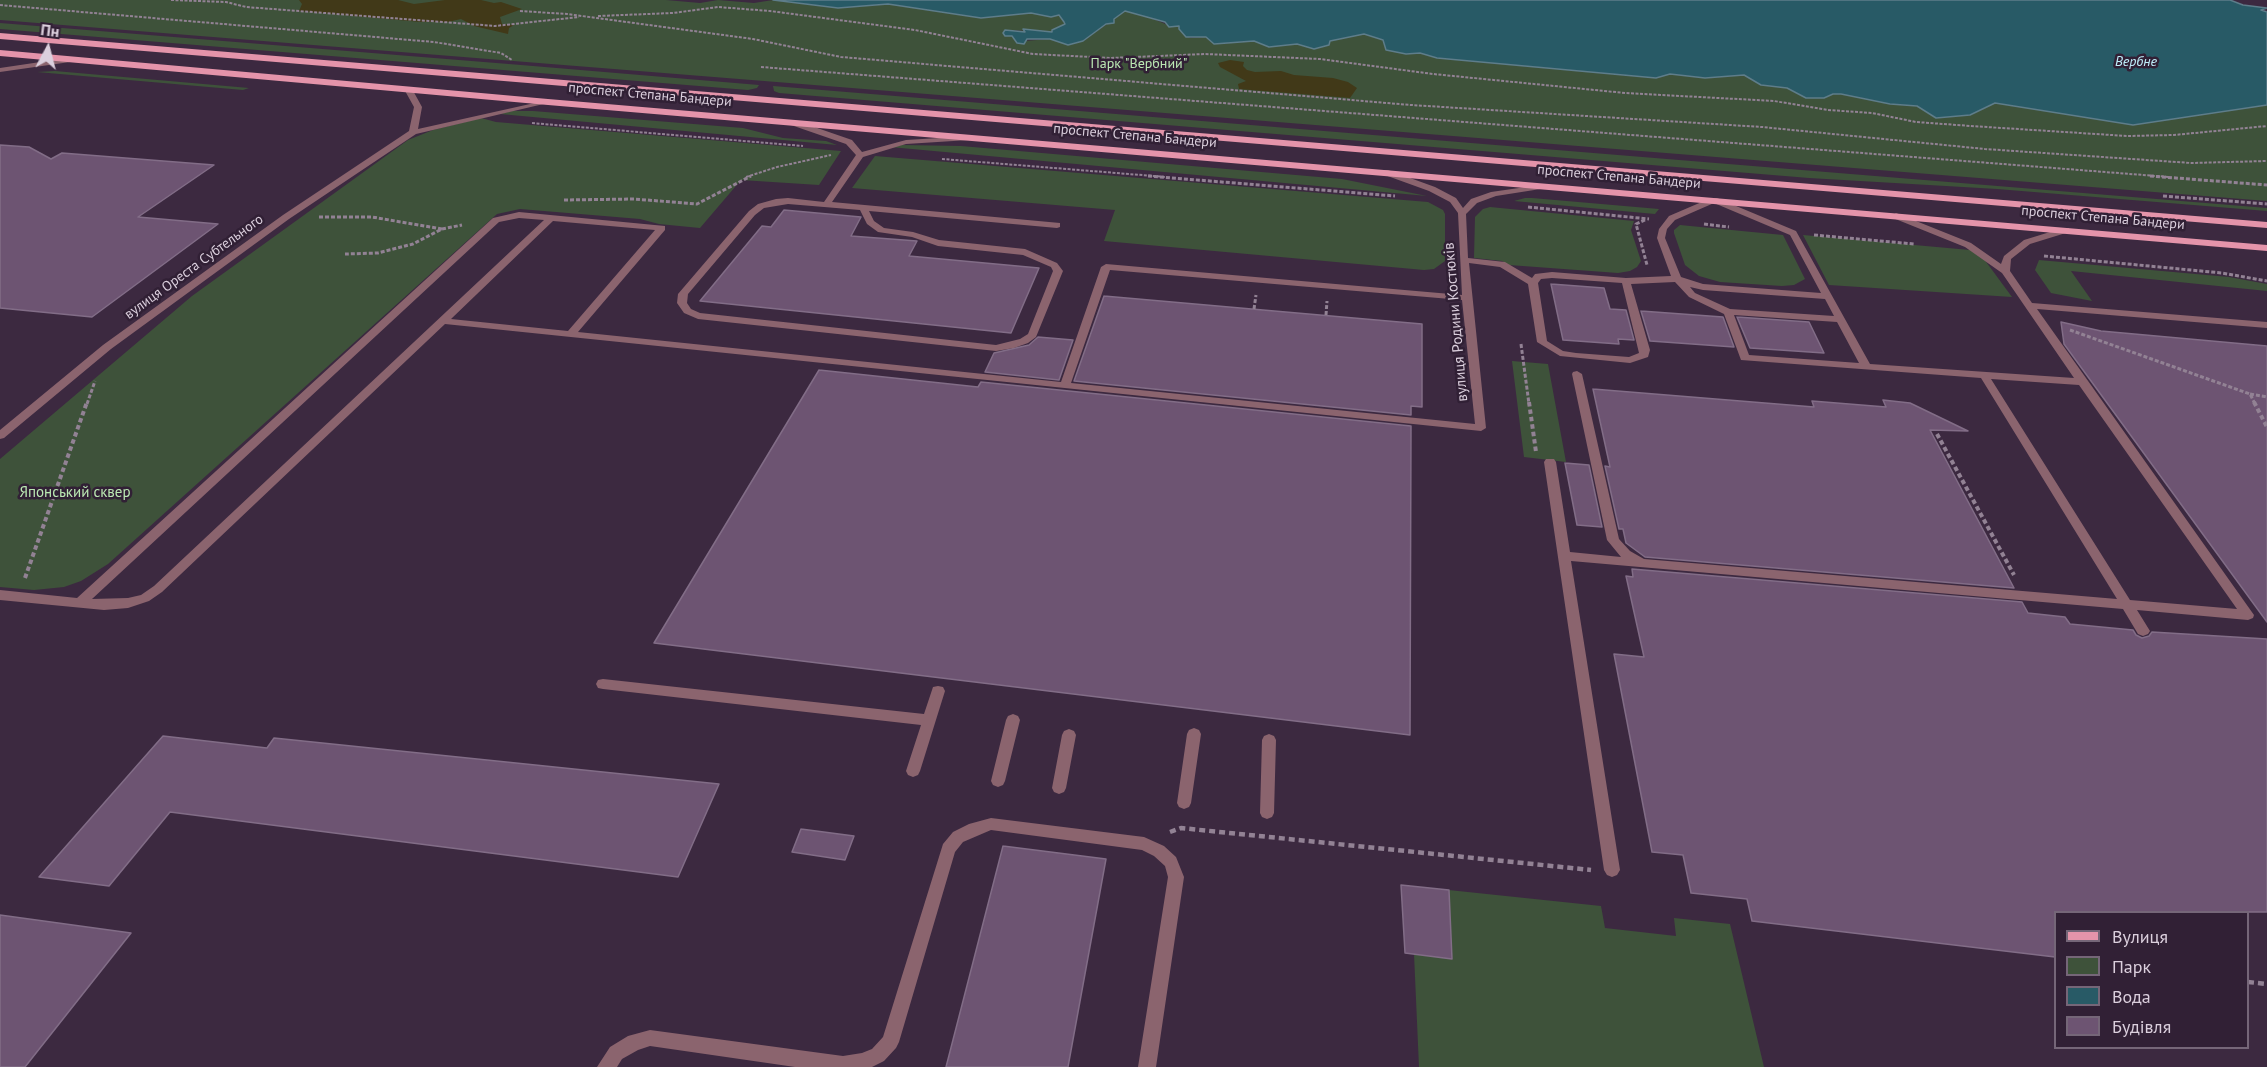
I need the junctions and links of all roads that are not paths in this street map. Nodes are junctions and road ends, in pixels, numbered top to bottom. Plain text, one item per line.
1 (0, 36) edge
2 (2, 53) edge
3 (74, 59) junction
4 (0, 70) edge
5 (408, 89) junction
6 (548, 102) junction
7 (794, 123) junction
8 (413, 132) junction
9 (976, 138) junction
10 (857, 152) junction
11 (1383, 171) junction
12 (1548, 185) junction
13 (1714, 200) junction
14 (827, 204) junction
15 (863, 208) junction
16 (1462, 213) junction
17 (1893, 215) junction
18 (551, 218) junction
19 (1057, 225) dead end
20 (2267, 225) edge
21 (2066, 230) junction
22 (2267, 248) edge
23 (1464, 260) junction
24 (2005, 271) junction
25 (1677, 279) junction
26 (1626, 281) junction
27 (1533, 283) junction
28 (1828, 296) junction
29 (1467, 298) junction
30 (2029, 306) junction
31 (1728, 312) junction
32 (1840, 319) junction
33 (443, 321) junction
34 (2267, 324) edge
35 (571, 334) junction
36 (1866, 366) junction
37 (1576, 374) dead end
38 (1984, 375) junction
39 (2082, 382) junction
40 (1065, 385) junction
41 (0, 436) edge
42 (1544, 461) road end
43 (1565, 556) junction
44 (1656, 564) junction
45 (0, 595) edge
46 (81, 602) junction
47 (2127, 604) junction
48 (2143, 631) dead end
49 (603, 684) dead end
50 (938, 691) dead end
51 (929, 720) junction
52 (1013, 720) dead end
53 (1194, 734) dead end
54 (1069, 735) dead end
55 (1269, 740) dead end
56 (914, 771) dead end
57 (998, 781) dead end
58 (1059, 788) dead end
59 (1184, 803) dead end
60 (1267, 813) dead end
61 (1612, 870) dead end
62 (606, 1067) edge
63 (1147, 1067) edge

1 - 20 main road, проспект Степана Бандери
2 - 3 main road, проспект Степана Бандери
2 - 4 street
3 - 4 street
3 - 5 main road, проспект Степана Бандери
5 - 6 main road, проспект Степана Бандери
5 - 8 street
6 - 7 main road, проспект Степана Бандери
6 - 8 street, вулиця Ореста Субтельного
7 - 9 main road, проспект Степана Бандери
7 - 10 street
8 - 41 street, вулиця Ореста Субтельного
9 - 10 street
9 - 11 main road, проспект Степана Бандери
10 - 14 street
11 - 12 main road, проспект Степана Бандери
11 - 16 street
12 - 13 main road, проспект Степана Бандери
12 - 16 street
13 - 17 main road, проспект Степана Бандери
13 - 25 street
13 - 28 street
14 - 15 street
14 - 15 street
15 - 19 street
16 - 23 street, вулиця Родини Костюків
17 - 21 main road, проспект Степана Бандери
17 - 24 street
18 - 33 street
18 - 35 street
18 - 46 street
21 - 22 main road, проспект Степана Бандери
21 - 24 street
23 - 27 street
23 - 29 street, вулиця Родини Костюків
24 - 30 street
25 - 26 street
25 - 28 street
25 - 31 street
26 - 27 street
26 - 27 street
28 - 32 street
29 - 40 street
29 - 40 street, вулиця Родини Костюків
30 - 34 street
30 - 39 street
31 - 32 street
31 - 36 street
32 - 36 street
33 - 35 street
33 - 46 street
35 - 40 street
36 - 38 street
37 - 44 street
38 - 39 street
38 - 47 street
39 - 47 street
42 - 43 street
43 - 44 street
43 - 61 street
44 - 47 street
45 - 46 street
47 - 48 street
49 - 51 street
50 - 51 street
51 - 56 street
52 - 57 street
53 - 59 street
54 - 58 street
55 - 60 street
62 - 63 street

